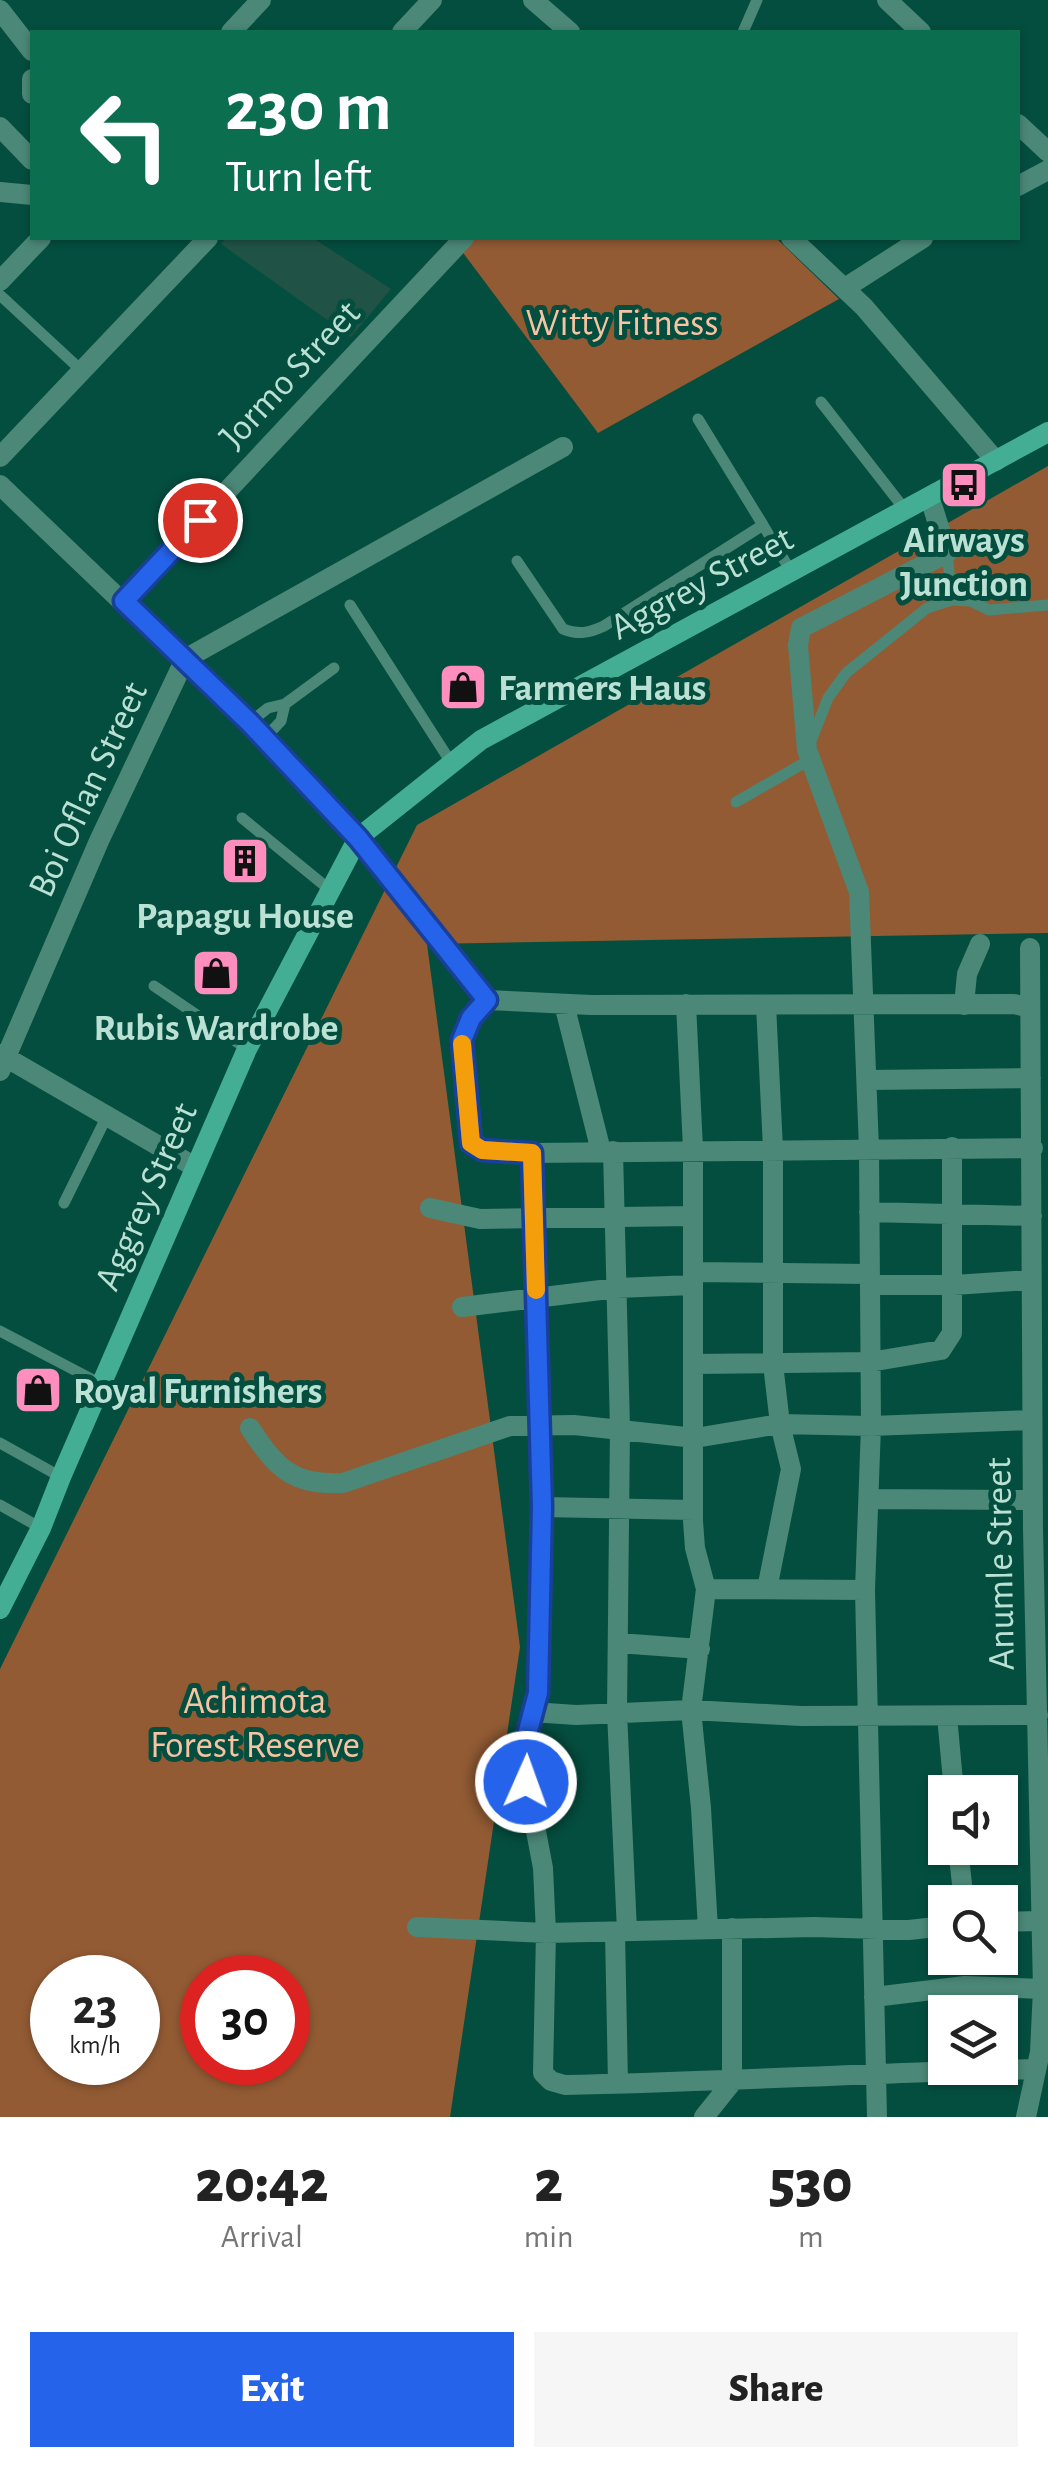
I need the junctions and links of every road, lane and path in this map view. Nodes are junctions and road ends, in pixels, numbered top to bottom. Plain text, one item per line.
1 (261, 0) edge
2 (432, 0) edge
3 (533, 0) edge
4 (757, 0) edge
5 (887, 0) edge
6 (0, 10) edge
7 (233, 30) edge
8 (404, 30) edge
9 (568, 30) edge
10 (744, 30) edge
11 (919, 30) edge
12 (30, 48) edge
13 (1020, 126) edge
14 (0, 127) edge
15 (1048, 152) edge
16 (30, 158) edge
17 (1048, 170) edge
18 (1020, 185) edge
19 (0, 192) edge
20 (30, 195) edge
21 (39, 240) edge
22 (206, 240) edge
23 (462, 240) edge
24 (794, 240) edge
25 (920, 240) edge
26 (0, 280) edge
27 (845, 288) junction
28 (0, 295) edge
29 (82, 371) junction
30 (821, 402) dead end
31 (698, 419) dead end
32 (1048, 432) edge
33 (563, 447) dead end
34 (0, 457) edge
35 (996, 461) junction
36 (0, 485) edge
37 (930, 498) junction
38 (906, 510) junction
39 (763, 525) junction
40 (948, 553) junction
41 (516, 561) dead end
42 (792, 573) junction
43 (952, 600) junction
44 (124, 601) junction
45 (350, 605) dead end
46 (1048, 605) edge
47 (186, 659) junction
48 (334, 668) dead end
49 (285, 704) junction
50 (257, 731) junction
51 (809, 754) junction
52 (452, 764) junction
53 (736, 802) dead end
54 (242, 818) dead end
55 (358, 838) junction
56 (330, 890) junction
57 (980, 944) dead end
58 (1030, 948) dead end
59 (154, 986) dead end
60 (487, 1000) junction
61 (564, 1004) junction
62 (686, 1004) junction
63 (766, 1005) junction
64 (964, 1005) junction
65 (864, 1006) junction
66 (1030, 1008) junction
67 (247, 1049) junction
68 (2, 1061) edge
69 (1031, 1078) junction
70 (868, 1080) junction
71 (107, 1116) junction
72 (952, 1147) junction
73 (1040, 1148) edge
74 (773, 1149) junction
75 (869, 1149) junction
76 (693, 1150) junction
77 (607, 1151) junction
78 (532, 1153) junction
79 (195, 1167) junction
80 (64, 1203) dead end
81 (430, 1208) dead end
82 (869, 1212) junction
83 (952, 1214) junction
84 (615, 1216) junction
85 (693, 1216) junction
86 (1032, 1216) junction
87 (532, 1220) junction
88 (771, 1272) junction
89 (693, 1278) junction
90 (869, 1280) junction
91 (1031, 1280) junction
92 (954, 1285) junction
93 (616, 1288) junction
94 (536, 1297) junction
95 (462, 1307) dead end
96 (0, 1331) edge
97 (870, 1362) junction
98 (694, 1364) junction
99 (772, 1364) junction
100 (101, 1384) junction
101 (1032, 1420) junction
102 (780, 1424) junction
103 (540, 1426) junction
104 (871, 1426) junction
105 (250, 1428) dead end
106 (620, 1428) junction
107 (695, 1438) junction
108 (0, 1443) edge
109 (60, 1477) junction
110 (869, 1499) junction
111 (1032, 1500) junction
112 (0, 1505) edge
113 (542, 1507) junction
114 (619, 1510) junction
115 (693, 1510) junction
116 (41, 1528) junction
117 (706, 1589) junction
118 (767, 1590) junction
119 (865, 1590) junction
120 (0, 1609) edge
121 (618, 1644) junction
122 (700, 1649) junction
123 (691, 1710) junction
124 (532, 1712) junction
125 (617, 1712) junction
126 (1038, 1715) junction
127 (947, 1716) junction
128 (867, 1717) junction
129 (952, 1775) edge
130 (1042, 1921) junction
131 (1018, 1922) edge
132 (417, 1927) dead end
133 (732, 1928) junction
134 (928, 1928) edge
135 (708, 1929) junction
136 (871, 1930) junction
137 (621, 1932) junction
138 (546, 1933) junction
139 (1043, 1989) junction
140 (874, 1997) junction
141 (1041, 2057) edge
142 (876, 2072) junction
143 (732, 2082) junction
144 (618, 2084) junction
145 (704, 2117) edge
146 (877, 2117) edge
147 (1026, 2117) edge

1 - 7 street
2 - 8 street
3 - 9 street
4 - 10 lane
5 - 11 street
6 - 12 street
13 - 15 street
14 - 16 street
17 - 18 street
19 - 20 street
21 - 26 street
22 - 29 street
23 - 44 street, Jormo Street
24 - 27 street
25 - 27 street
27 - 35 street
28 - 29 lane
29 - 34 street
30 - 38 lane
31 - 39 lane
32 - 35 main road, Aggrey Street
33 - 47 street, Boi Oflan Street
35 - 37 main road, Aggrey Street
36 - 44 street
37 - 38 main road, Aggrey Street
37 - 40 street
38 - 42 main road, Aggrey Street
39 - 41 lane
39 - 42 lane
40 - 43 lane
40 - 51 street
42 - 52 main road, Aggrey Street
43 - 46 lane
43 - 51 lane
44 - 47 street
45 - 52 lane
47 - 50 street
47 - 68 street, Boi Oflan Street
48 - 49 lane
49 - 50 lane
49 - 50 lane
50 - 55 street
51 - 53 lane
51 - 65 street
52 - 55 main road, Aggrey Street
54 - 56 lane
55 - 56 main road, Aggrey Street
55 - 60 street
56 - 67 main road, Aggrey Street
57 - 64 street
58 - 66 street, Anumle Street
59 - 67 lane
60 - 61 street
60 - 78 street
61 - 62 street
61 - 77 street
62 - 63 street
62 - 76 street
63 - 65 street
63 - 74 street
64 - 65 street
64 - 66 street
65 - 70 street
66 - 69 street, Anumle Street
67 - 79 main road, Aggrey Street
68 - 71 street
69 - 70 street
69 - 73 street, Anumle Street
70 - 75 street
71 - 79 street
71 - 80 lane
72 - 73 street
72 - 75 street
72 - 83 street
73 - 86 street, Anumle Street
74 - 75 street
74 - 76 street
74 - 88 street
75 - 82 street
76 - 77 street
76 - 85 street
77 - 78 street
77 - 84 street
78 - 87 street
79 - 100 main road, Aggrey Street
81 - 87 street
82 - 83 street
82 - 90 street
83 - 86 street
83 - 92 street
84 - 85 street
84 - 87 street
84 - 93 street
85 - 89 street
86 - 91 street, Anumle Street
87 - 94 street
88 - 89 street
88 - 90 street
88 - 99 street
89 - 93 street
89 - 98 street
90 - 92 street
90 - 97 street
91 - 92 street
91 - 101 street, Anumle Street
92 - 97 street
93 - 94 street
93 - 106 street
94 - 95 street
94 - 103 street
96 - 100 lane
97 - 99 street
97 - 104 street
98 - 99 street
98 - 107 street
99 - 102 street
100 - 109 main road, Aggrey Street
101 - 104 street
101 - 111 street, Anumle Street
102 - 104 street
102 - 107 street
102 - 118 street
103 - 105 street
103 - 106 street
103 - 113 street
104 - 110 street
106 - 107 street
106 - 114 street
107 - 115 street
108 - 109 lane
109 - 116 main road, Aggrey Street
110 - 111 street
110 - 119 street
111 - 126 street, Anumle Street
112 - 116 lane
113 - 114 street
113 - 124 street
114 - 115 street
114 - 121 street
115 - 117 street
116 - 120 main road, Aggrey Street
117 - 118 street
117 - 122 street
118 - 119 street
119 - 128 street
121 - 122 street
121 - 125 street
122 - 123 street
123 - 125 street
123 - 128 street
123 - 135 street
124 - 125 street
124 - 138 street
125 - 137 street
126 - 127 street
126 - 130 street, Anumle Street
127 - 128 street
127 - 129 street
128 - 136 street
130 - 131 street
130 - 139 street, Anumle Street
132 - 138 street
133 - 135 street
133 - 136 street
133 - 143 street
134 - 136 street
135 - 137 street
136 - 140 street
137 - 138 street
137 - 144 street
138 - 144 street
139 - 140 street
139 - 141 street, Anumle Street
140 - 142 street
141 - 142 street
141 - 147 street, Anumle Street
142 - 143 street
142 - 146 street
143 - 144 street
143 - 145 street

